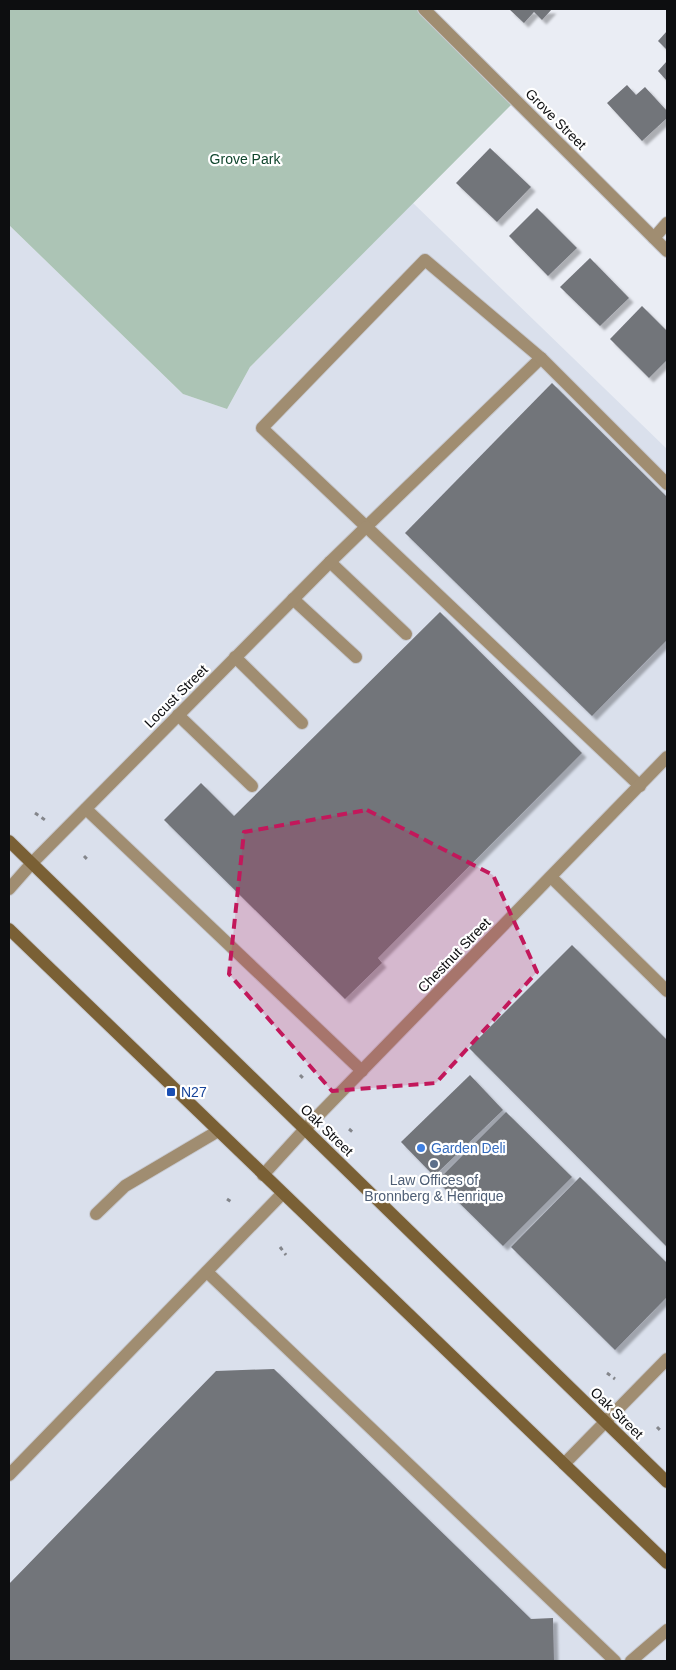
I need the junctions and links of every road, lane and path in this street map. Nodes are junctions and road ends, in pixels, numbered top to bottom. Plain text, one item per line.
1 (424, 9) edge
2 (667, 222) edge
3 (654, 238) junction
4 (667, 251) edge
5 (541, 358) junction
6 (667, 484) edge
7 (366, 527) junction
8 (330, 562) junction
9 (293, 599) junction
10 (406, 634) dead end
11 (356, 657) dead end
12 (235, 658) junction
13 (178, 715) junction
14 (302, 724) dead end
15 (667, 757) edge
16 (252, 786) dead end
17 (640, 786) junction
18 (86, 810) junction
19 (35, 813) dead end
20 (45, 820) dead end
21 (9, 842) edge
22 (84, 856) dead end
23 (88, 860) dead end
24 (32, 863) junction
25 (551, 877) junction
26 (9, 889) edge
27 (9, 929) edge
28 (667, 991) edge
29 (362, 1071) junction
30 (300, 1075) dead end
31 (304, 1079) dead end
32 (349, 1129) dead end
33 (304, 1130) junction
34 (218, 1131) junction
35 (355, 1134) dead end
36 (263, 1175) junction
37 (282, 1194) junction
38 (227, 1199) dead end
39 (233, 1203) dead end
40 (96, 1214) dead end
41 (280, 1247) dead end
42 (286, 1255) dead end
43 (207, 1272) junction
44 (667, 1359) edge
45 (607, 1373) dead end
46 (615, 1379) dead end
47 (605, 1422) junction
48 (657, 1427) dead end
49 (662, 1432) dead end
50 (564, 1464) junction
51 (9, 1474) edge
52 (667, 1482) edge
53 (667, 1563) edge
54 (667, 1630) edge
55 (614, 1661) edge
56 (631, 1661) edge

1 - 3 street, Grove Street
2 - 3 street
3 - 4 street, Grove Street
5 - 6 street
5 - 7 street, Locust Street
5 - 7 street
7 - 8 street, Locust Street
7 - 17 street
8 - 9 street, Locust Street
8 - 10 street
9 - 11 street
9 - 12 street, Locust Street
12 - 13 street, Locust Street
12 - 14 street
13 - 16 street
13 - 18 street, Locust Street
15 - 17 street, Chestnut Street
17 - 25 street, Chestnut Street
18 - 24 street, Locust Street
18 - 29 street
19 - 20 path
21 - 24 street, Oak Street
22 - 23 path
24 - 26 street, Locust Street
24 - 33 street, Oak Street
25 - 28 street
25 - 29 street, Chestnut Street
27 - 34 street
29 - 33 street, Chestnut Street
30 - 31 path
32 - 35 path
33 - 36 street, Chestnut Street
33 - 47 street, Oak Street
34 - 36 street
34 - 40 street
36 - 37 street
37 - 43 street
37 - 50 street
38 - 39 path
41 - 42 path
43 - 51 street
43 - 55 street
44 - 47 street
45 - 46 path
47 - 50 street
47 - 52 street, Oak Street
48 - 49 path
50 - 53 street
54 - 56 street

